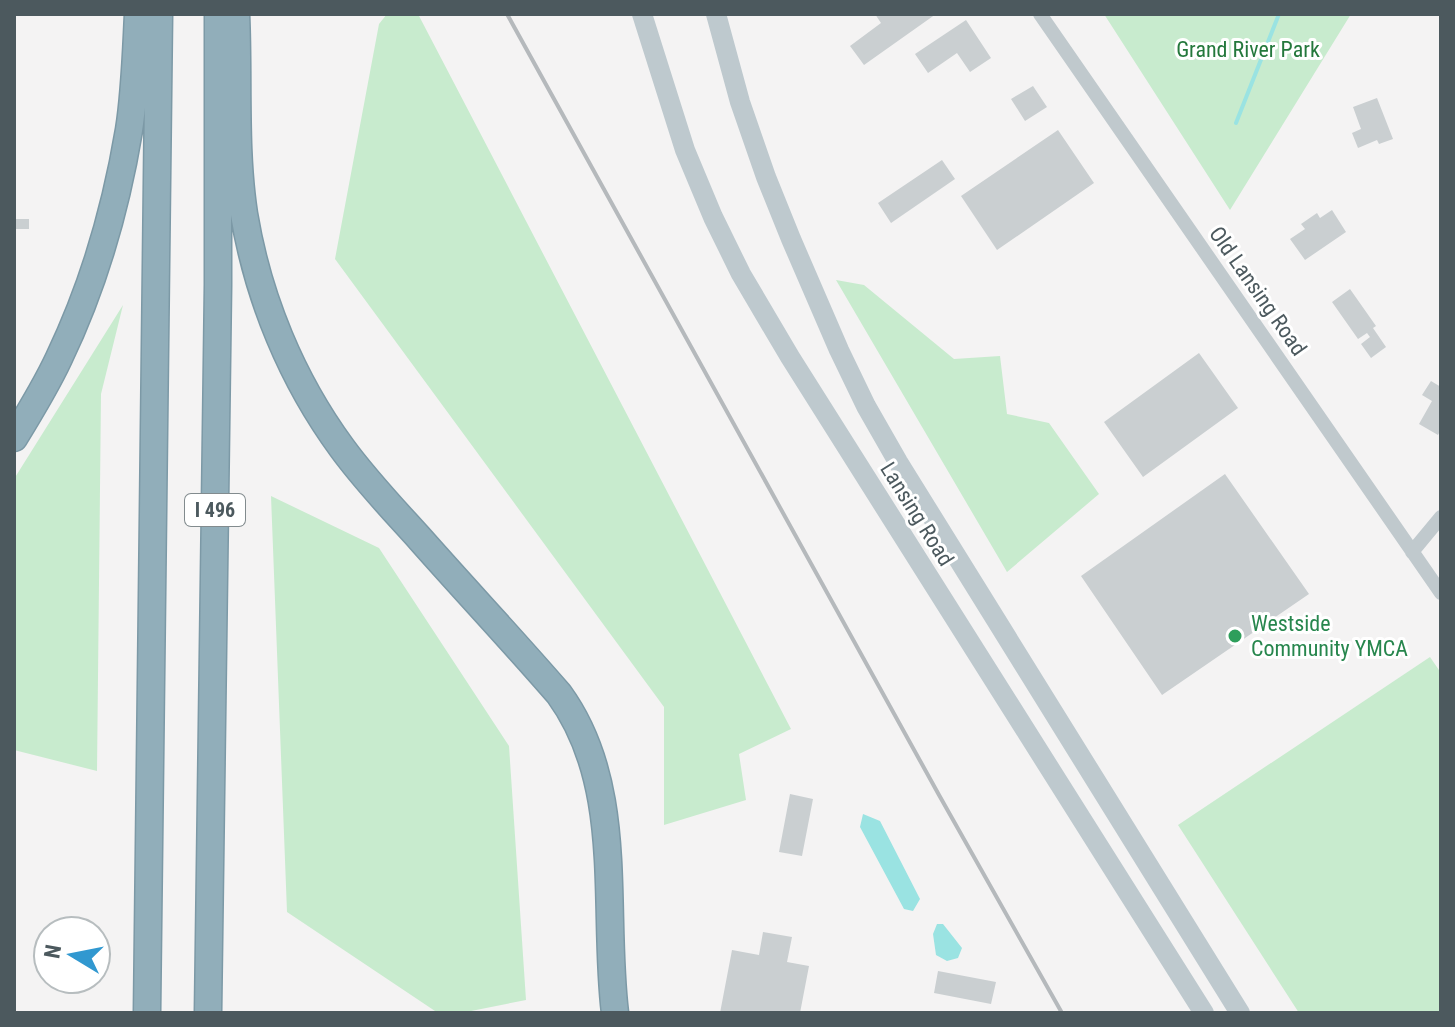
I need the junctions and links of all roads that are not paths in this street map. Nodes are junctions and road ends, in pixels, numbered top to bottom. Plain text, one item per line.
1 (138, 14) edge
2 (159, 14) edge
3 (218, 14) edge
4 (236, 14) edge
5 (642, 14) edge
6 (716, 14) edge
7 (1040, 14) edge
8 (14, 438) edge
9 (1441, 517) edge
10 (1412, 552) junction
11 (1441, 593) edge
12 (147, 1004) edge
13 (208, 1009) edge
14 (615, 1013) edge
15 (1204, 1013) edge
16 (1240, 1013) edge

1 - 8 highway
2 - 12 highway, I 496
3 - 13 highway, I 496
4 - 14 highway
5 - 15 main road, Lansing Road
6 - 16 main road, Lansing Road
7 - 10 street, Old Lansing Road
9 - 10 street
10 - 11 street, Old Lansing Road

